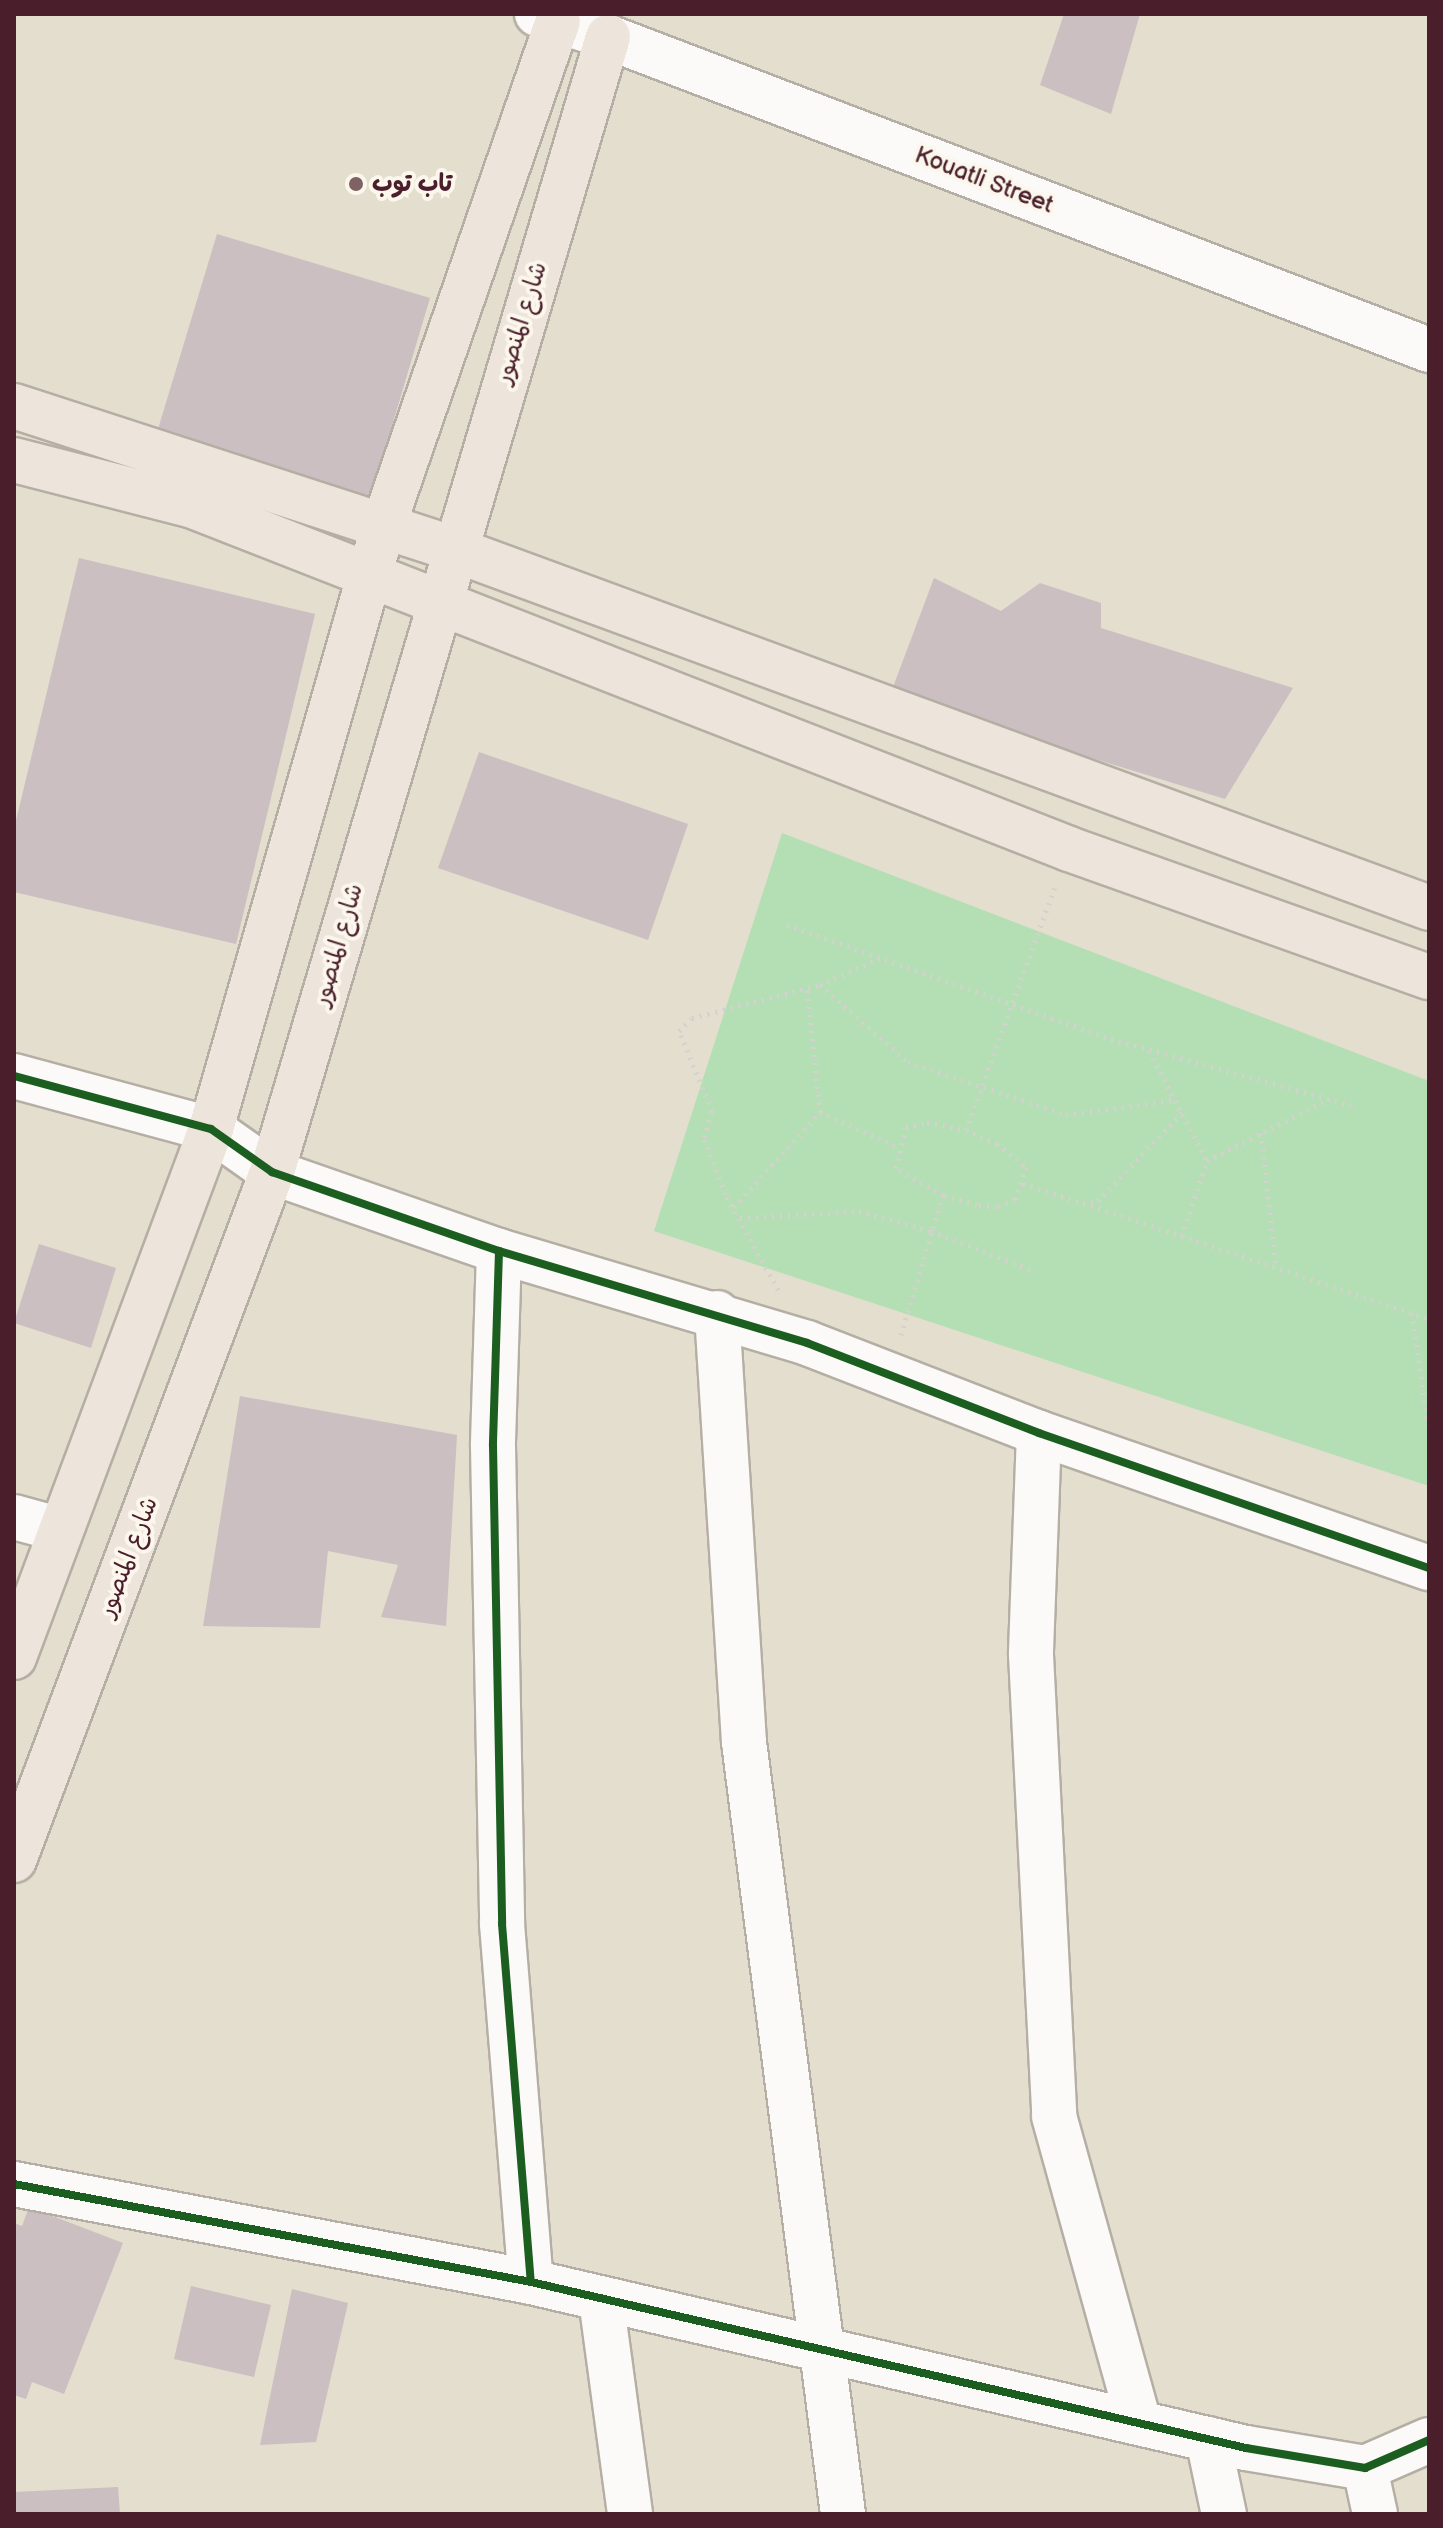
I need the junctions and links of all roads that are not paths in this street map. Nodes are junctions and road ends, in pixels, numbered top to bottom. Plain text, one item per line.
1 (552, 16) edge
2 (612, 25) edge
3 (1429, 350) edge
4 (14, 406) edge
5 (14, 460) edge
6 (384, 524) junction
7 (453, 549) junction
8 (370, 575) junction
9 (437, 603) junction
10 (1429, 908) edge
11 (1429, 977) edge
12 (14, 1076) edge
13 (211, 1129) junction
14 (272, 1172) junction
15 (499, 1251) junction
16 (717, 1313) junction
17 (1039, 1433) junction
18 (14, 1517) edge
19 (58, 1529) junction
20 (1429, 1568) edge
21 (14, 1657) edge
22 (14, 1860) edge
23 (14, 2184) edge
24 (531, 2282) junction
25 (601, 2299) junction
26 (818, 2348) junction
27 (1139, 2422) junction
28 (1208, 2439) junction
29 (1429, 2440) edge
30 (1365, 2468) junction
31 (630, 2514) edge
32 (843, 2514) edge
33 (1224, 2514) edge
34 (1375, 2514) edge

1 - 2 street, Kouatli Street
1 - 6 main road
2 - 3 street, Kouatli Street
2 - 7 main road, شارع المنصور
4 - 6 main road
5 - 8 main road
6 - 7 main road
6 - 8 main road
7 - 9 main road, شارع المنصور
7 - 10 main road
8 - 9 main road
8 - 13 main road
9 - 11 main road
9 - 14 main road, شارع المنصور
12 - 13 street
13 - 14 street
13 - 19 main road
14 - 15 street
14 - 22 main road, شارع المنصور
15 - 16 street
15 - 24 street
16 - 17 street
16 - 26 street
17 - 20 street
17 - 27 street
18 - 19 street
19 - 21 main road
23 - 24 street
24 - 25 street
25 - 26 street
25 - 31 street
26 - 27 street
26 - 32 street
27 - 28 street
28 - 30 street
28 - 33 street
29 - 30 street
30 - 34 street

